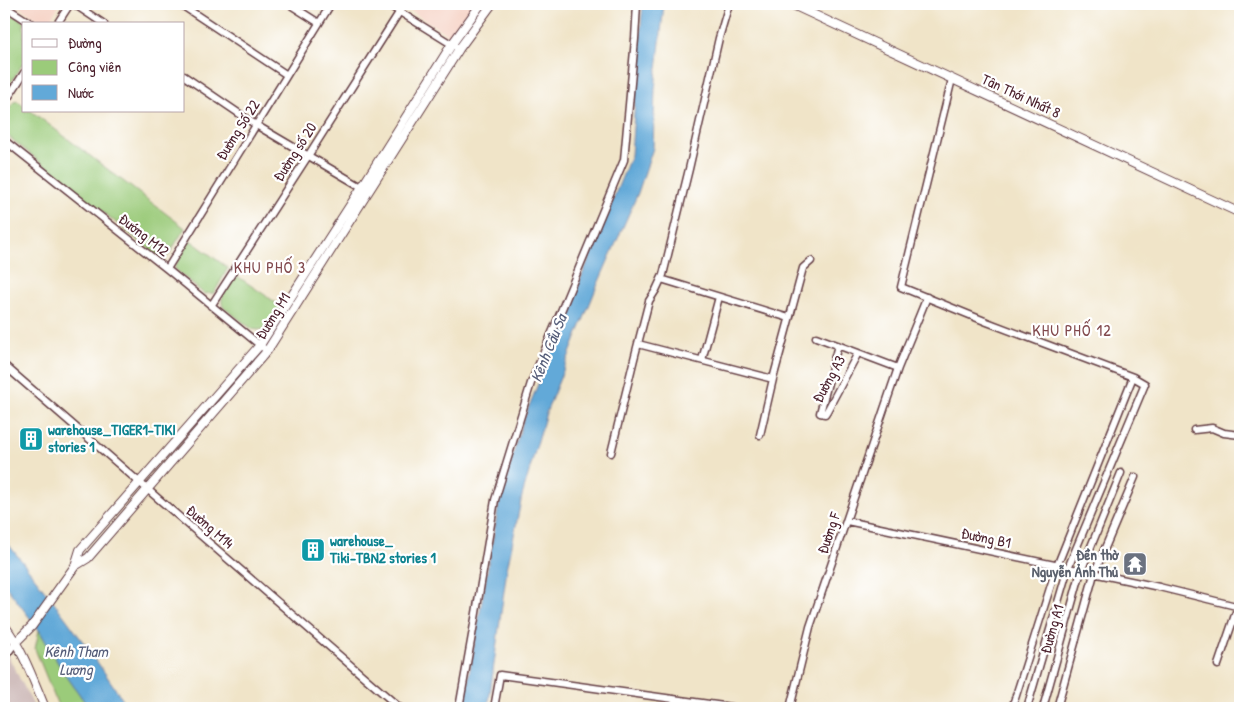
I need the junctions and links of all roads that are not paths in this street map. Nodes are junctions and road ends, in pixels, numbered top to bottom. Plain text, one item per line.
1 (72, 4) edge
2 (180, 4) edge
3 (289, 4) edge
4 (331, 4) edge
5 (387, 4) edge
6 (480, 4) edge
7 (492, 4) edge
8 (637, 4) edge
9 (729, 4) edge
10 (791, 4) edge
11 (4, 6) edge
12 (400, 12) junction
13 (29, 22) edge
14 (58, 22) edge
15 (101, 22) edge
16 (319, 24) junction
17 (456, 46) junction
18 (287, 75) junction
19 (22, 76) edge
20 (185, 77) edge
21 (952, 79) junction
22 (4, 104) edge
23 (256, 125) junction
24 (4, 140) edge
25 (308, 156) junction
26 (365, 189) junction
27 (1240, 213) edge
28 (811, 261) dead end
29 (167, 269) junction
30 (661, 279) junction
31 (719, 297) junction
32 (927, 297) junction
33 (211, 306) junction
34 (789, 318) junction
35 (816, 337) dead end
36 (638, 344) junction
37 (260, 345) junction
38 (838, 345) junction
39 (267, 351) junction
40 (858, 352) junction
41 (702, 360) junction
42 (4, 365) edge
43 (898, 368) junction
44 (1133, 377) junction
45 (773, 379) junction
46 (1194, 430) dead end
47 (1240, 434) edge
48 (760, 435) dead end
49 (611, 454) dead end
50 (1121, 473) dead end
51 (1135, 477) dead end
52 (139, 482) junction
53 (147, 489) junction
54 (846, 521) junction
55 (75, 566) junction
56 (1057, 566) junction
57 (1068, 568) junction
58 (1081, 571) junction
59 (1094, 574) junction
60 (1239, 606) edge
61 (4, 624) edge
62 (16, 642) junction
63 (4, 658) edge
64 (1218, 665) dead end
65 (45, 708) edge
66 (400, 708) edge
67 (459, 708) edge
68 (494, 708) edge
69 (738, 708) edge
70 (790, 708) edge
71 (1012, 708) edge
72 (1027, 708) edge
73 (1043, 708) edge
74 (1057, 708) edge

1 - 14 street
1 - 15 street
2 - 18 street
3 - 16 street
4 - 16 street, Đường Số 22
5 - 12 street
6 - 17 street, Đường M1
7 - 17 street, Đường M1
8 - 67 street
9 - 30 street
10 - 21 street, Tân Thới Nhất 8
11 - 13 street
12 - 17 street
12 - 25 street, Đường số 20
16 - 18 street, Đường Số 22
17 - 26 street, Đường M1
18 - 23 street, Đường Số 22
19 - 22 street
20 - 23 street
21 - 27 street, Tân Thới Nhất 8
21 - 32 street
23 - 25 street
23 - 29 street, Đường Số 22
24 - 29 street, Đướng M12
25 - 26 street
25 - 33 street, Đường số 20
26 - 37 street, Đường M1
26 - 39 street, Đường M1
28 - 34 street
29 - 33 street, Đướng M12
30 - 31 street
30 - 36 street
31 - 34 street
31 - 41 street
32 - 43 street, Đường F
32 - 44 street
33 - 37 street, Đướng M12
34 - 45 street
35 - 38 street
36 - 41 street
36 - 49 street
37 - 39 street, Đướng M12
37 - 52 street, Đường M1
38 - 40 street
38 - 40 street, Đường A3
39 - 53 street, Đường M1
40 - 43 street
41 - 45 street
42 - 52 street, Đường M14
43 - 54 street, Đường F
44 - 56 street, Đường A1
44 - 57 street, Đường A1
45 - 48 street
46 - 47 street
50 - 58 street, Đường A1
51 - 59 street, Đường A1
52 - 53 street, Đường M14
52 - 55 street, Đường M1
53 - 55 street, Đường M1
53 - 66 street, Đường M14
54 - 56 street, Đường B1
54 - 70 street, Đường F
55 - 62 street, Đường M1
56 - 57 street, Đường B1
56 - 71 street, Đường A1
57 - 58 street, Đường B1
57 - 72 street, Đường A1
58 - 59 street, Đường B1
58 - 73 street, Đường A1
59 - 60 street, Đường B1
59 - 74 street, Đường A1
60 - 64 street
61 - 62 street
62 - 63 street
62 - 65 street
68 - 69 street

